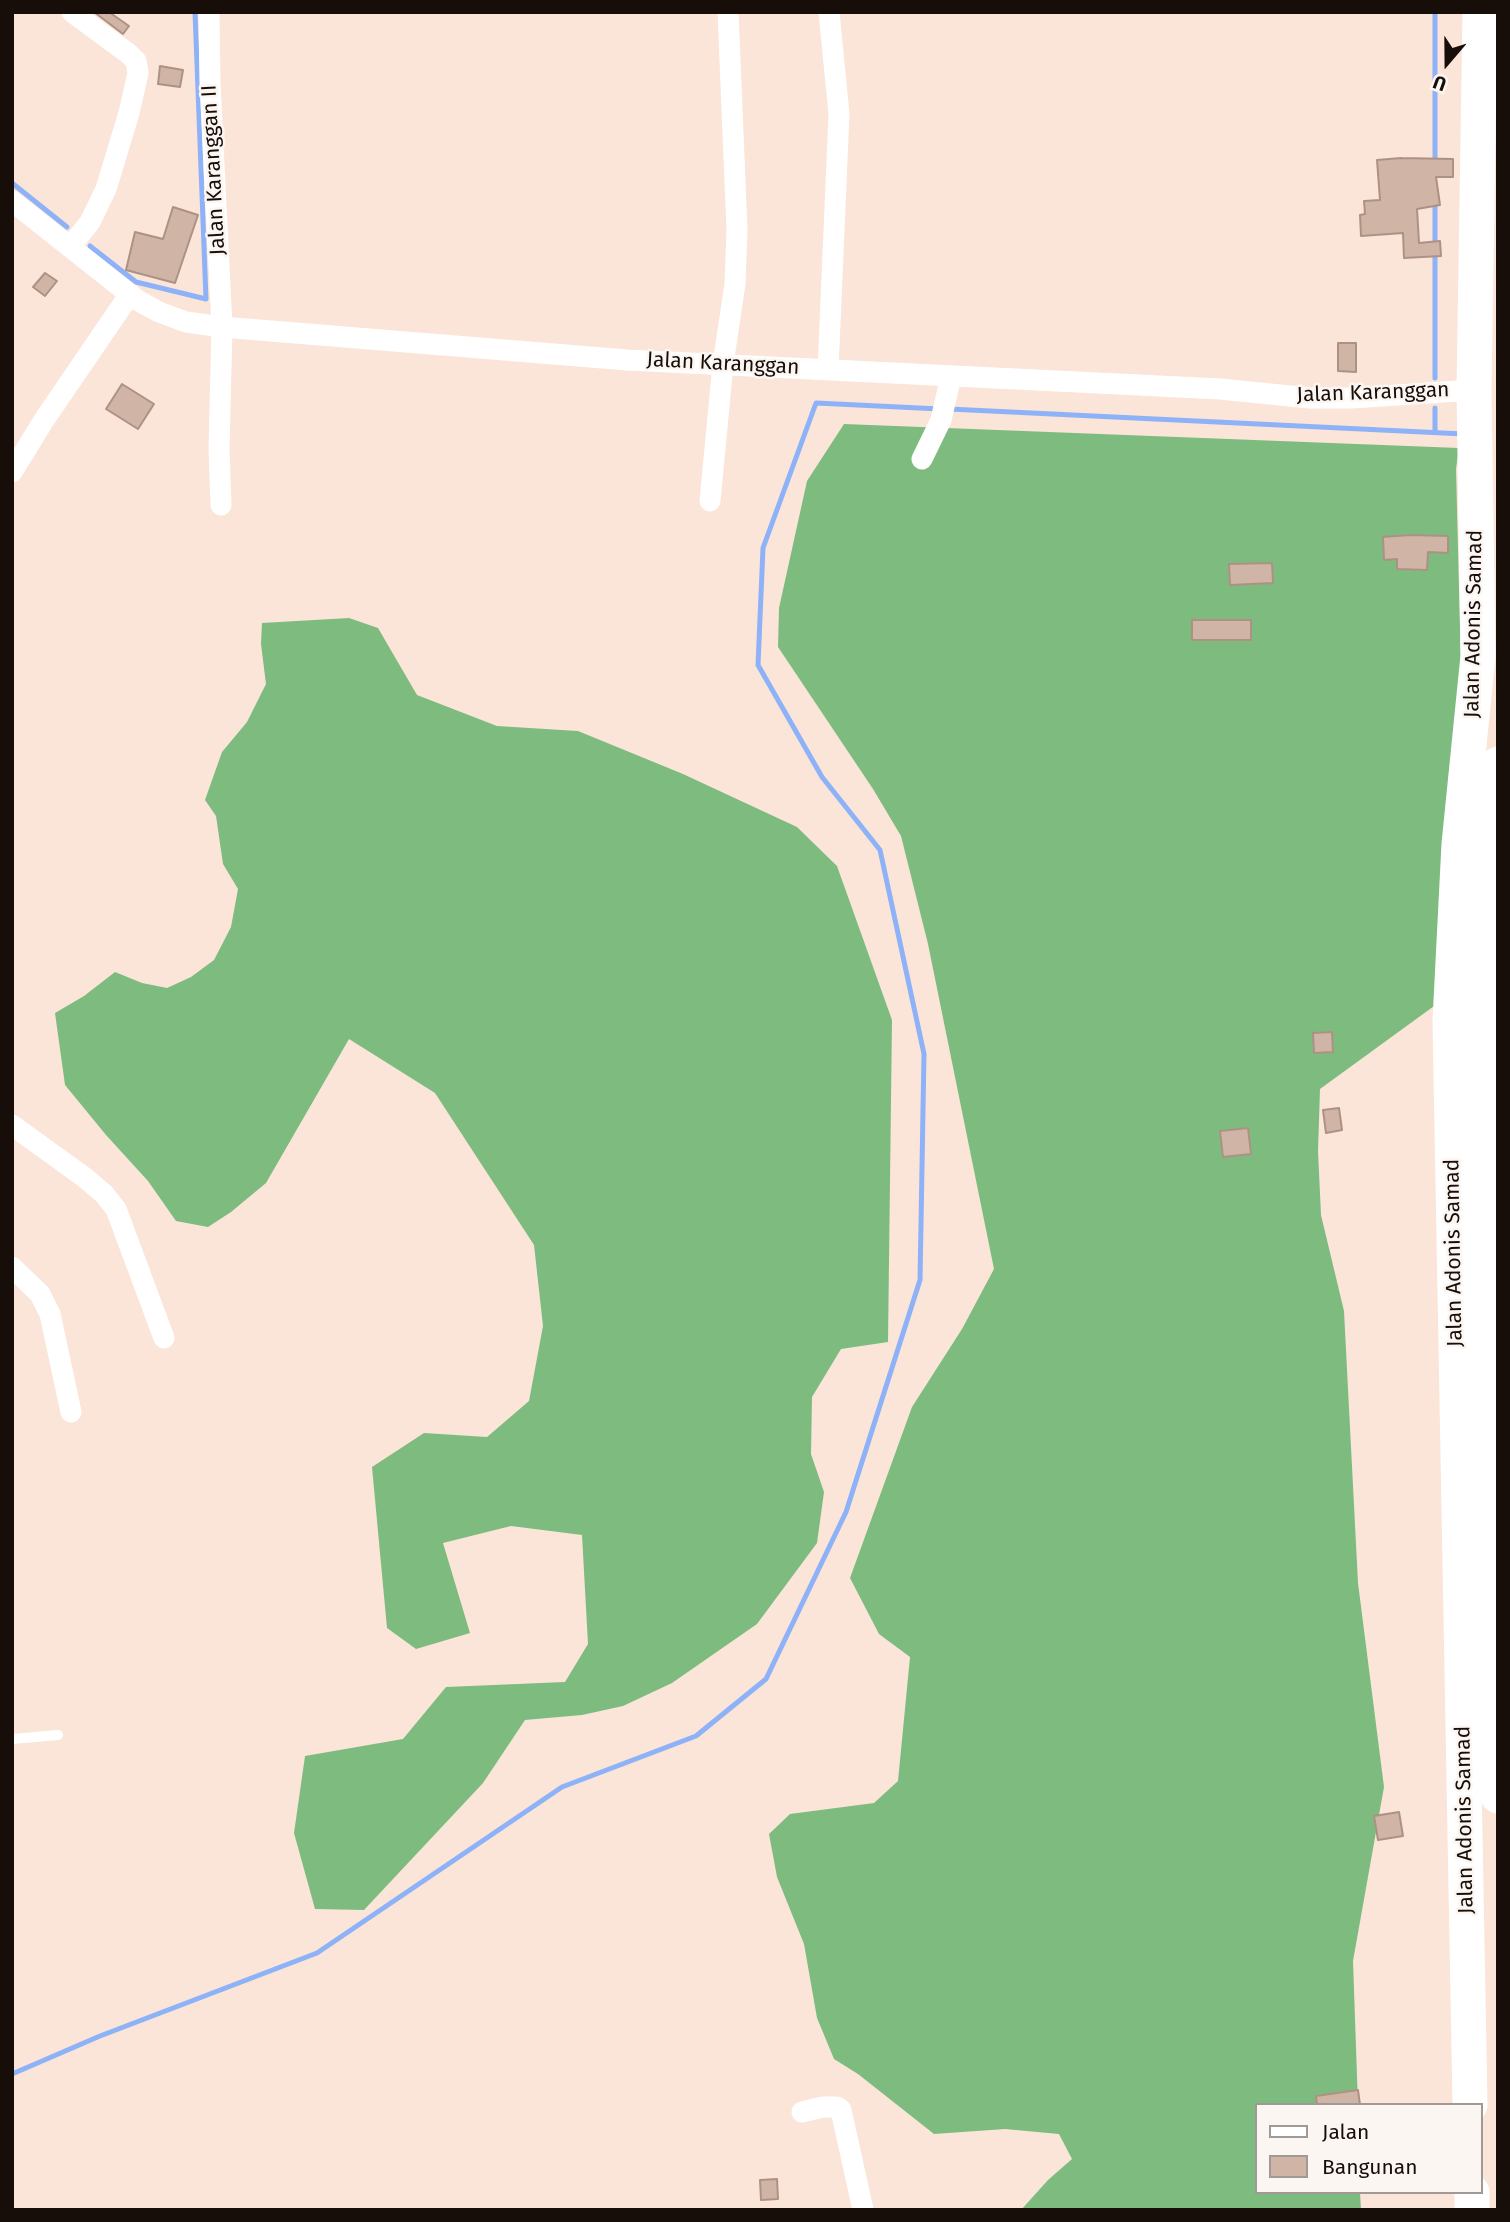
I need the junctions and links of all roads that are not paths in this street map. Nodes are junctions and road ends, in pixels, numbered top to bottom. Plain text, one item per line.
1 (72, 12) edge
2 (209, 12) edge
3 (728, 12) edge
4 (829, 12) edge
5 (1480, 12) edge
6 (12, 201) edge
7 (70, 247) junction
8 (130, 294) junction
9 (222, 327) junction
10 (723, 365) junction
11 (828, 370) junction
12 (951, 376) junction
13 (1474, 396) junction
14 (922, 458) dead end
15 (12, 472) edge
16 (710, 501) dead end
17 (221, 505) dead end
18 (1498, 764) edge
19 (1478, 810) junction
20 (1490, 992) edge
21 (12, 1125) edge
22 (12, 1266) edge
23 (164, 1338) dead end
24 (71, 1412) dead end
25 (58, 1735) dead end
26 (12, 1739) edge
27 (1498, 1796) edge
28 (1470, 2103) edge
29 (802, 2112) dead end
30 (863, 2210) edge

1 - 7 street
2 - 9 street, Jalan Karanggan II
3 - 10 street
4 - 11 street
5 - 13 highway, Jalan Adonis Samad
6 - 7 street, Jalan Karanggan
7 - 8 street, Jalan Karanggan
8 - 9 street, Jalan Karanggan
8 - 15 street
9 - 10 street, Jalan Karanggan
9 - 17 street, Jalan Karanggan II
10 - 11 street, Jalan Karanggan
10 - 16 street
11 - 12 street, Jalan Karanggan
12 - 13 street, Jalan Karanggan
12 - 14 street
13 - 19 highway, Jalan Adonis Samad
18 - 19 highway, Jalan Adonis Samad
19 - 20 highway, Jalan Adonis Samad
19 - 28 highway, Jalan Adonis Samad
20 - 27 highway, Jalan Adonis Samad
21 - 23 street
22 - 24 street
25 - 26 lane
29 - 30 street

